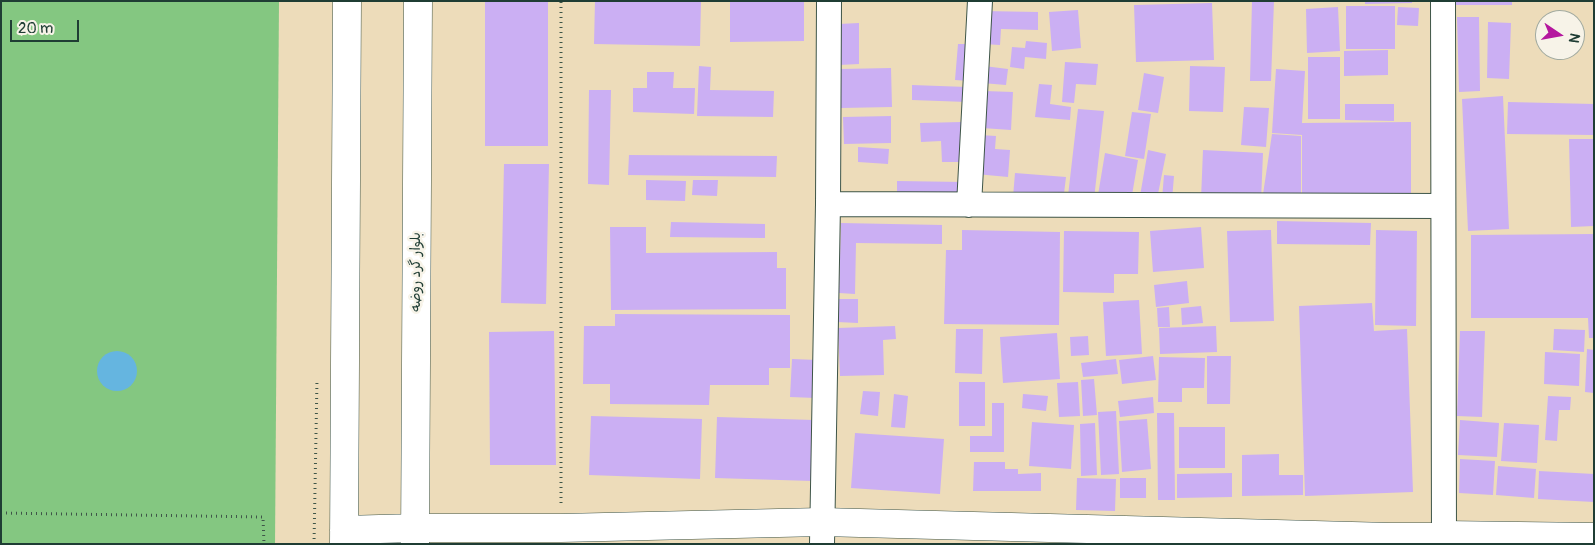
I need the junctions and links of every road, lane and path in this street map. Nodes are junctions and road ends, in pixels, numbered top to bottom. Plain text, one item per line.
1 (347, 1) edge
2 (418, 1) edge
3 (561, 1) edge
4 (828, 1) edge
5 (980, 1) edge
6 (1443, 1) edge
7 (828, 204) junction
8 (969, 205) junction
9 (1443, 206) junction
10 (1, 513) edge
11 (561, 528) junction
12 (822, 533) edge
13 (415, 536) edge
14 (344, 537) edge
15 (1594, 537) edge
16 (1444, 540) edge
17 (264, 544) edge

1 - 14 main road
2 - 13 main road, بلوار گرد روضه
3 - 11 path
4 - 7 street
5 - 8 street
6 - 9 street
7 - 8 street
7 - 12 street
8 - 9 street
9 - 16 street
10 - 17 path
11 - 12 main road
11 - 13 main road
12 - 16 main road
13 - 14 main road
15 - 16 main road

